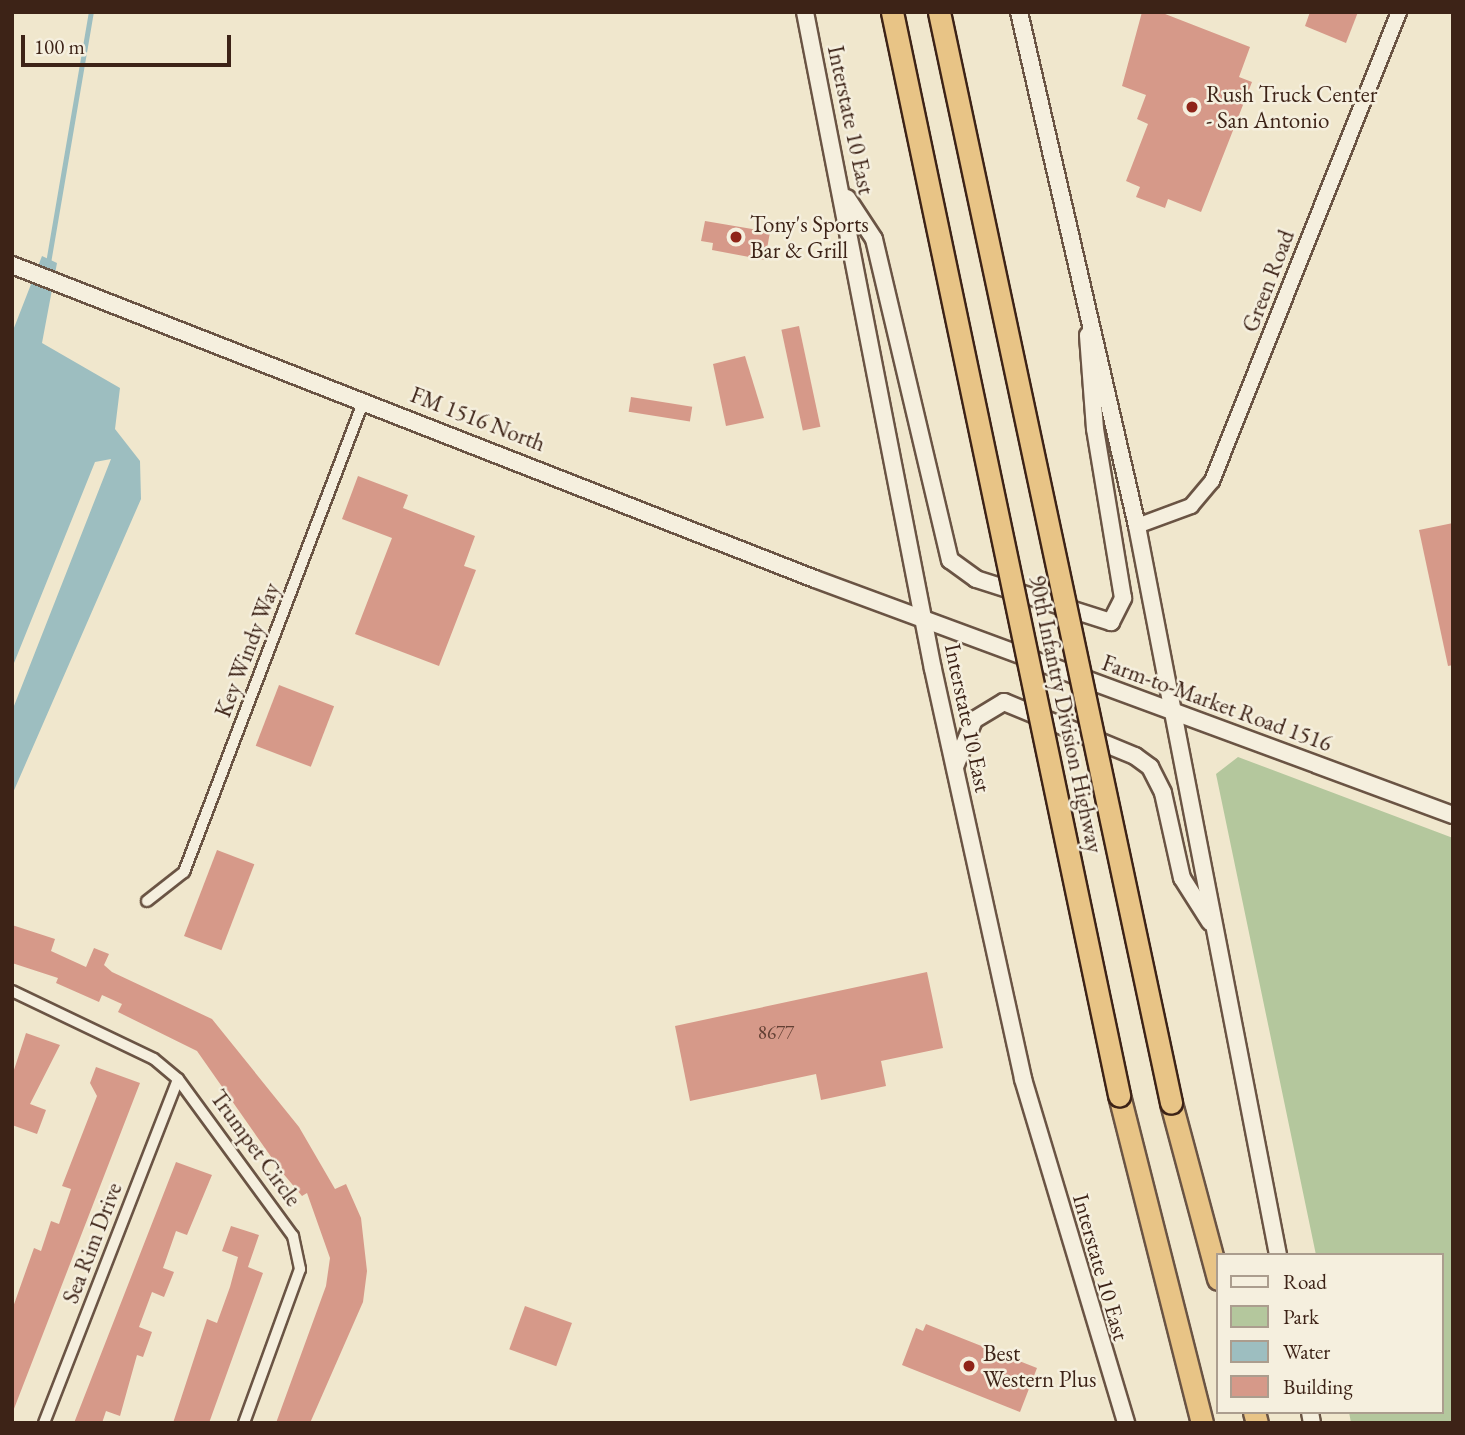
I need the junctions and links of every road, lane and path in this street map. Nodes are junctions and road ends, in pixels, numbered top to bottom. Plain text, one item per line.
1 (806, 12) edge
2 (892, 12) edge
3 (939, 12) edge
4 (1019, 12) edge
5 (1399, 12) edge
6 (842, 190) junction
7 (14, 266) edge
8 (1083, 274) junction
9 (364, 400) junction
10 (1138, 526) junction
11 (926, 621) junction
12 (1173, 712) junction
13 (955, 769) junction
14 (1453, 815) edge
15 (147, 901) dead end
16 (1215, 930) junction
17 (12, 991) edge
18 (178, 1079) junction
19 (1278, 1253) edge
20 (1216, 1272) edge
21 (44, 1423) edge
22 (244, 1423) edge
23 (1126, 1423) edge
24 (1202, 1423) edge

1 - 6 main road, Interstate 10 East
2 - 24 highway, 90th Infantry Division Highway, bridge
3 - 20 highway, 90th Infantry Division Highway, bridge
4 - 8 main road
5 - 10 street, Green Road
6 - 8 main road
6 - 11 main road, Interstate 10 East
7 - 9 main road, FM 1516 North
8 - 10 main road
9 - 11 main road, FM 1516 North
9 - 15 street, Key Windy Way
10 - 12 main road
11 - 12 main road, Farm-to-Market Road 1516
11 - 13 main road, Interstate 10 East
12 - 14 main road, Farm-to-Market Road 1516
12 - 16 main road
13 - 16 main road
13 - 23 main road, Interstate 10 East
16 - 19 main road
17 - 18 street, Trumpet Circle
18 - 21 street, Sea Rim Drive
18 - 22 street, Trumpet Circle

